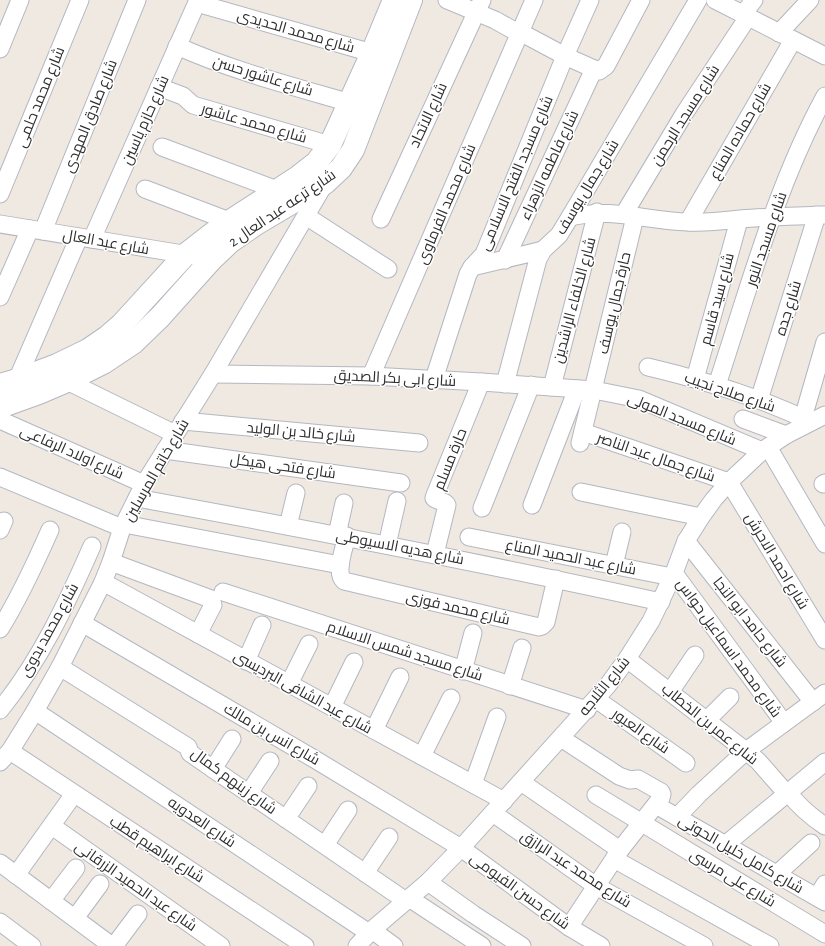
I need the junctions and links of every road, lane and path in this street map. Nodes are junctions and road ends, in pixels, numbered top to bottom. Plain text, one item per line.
1 (20, 0) edge
2 (80, 0) edge
3 (137, 0) edge
4 (393, 0) edge
5 (412, 0) edge
6 (447, 0) edge
7 (534, 0) edge
8 (590, 0) edge
9 (641, 0) edge
10 (698, 0) edge
11 (715, 0) edge
12 (754, 0) edge
13 (810, 0) edge
14 (197, 1) edge
15 (479, 6) edge
16 (746, 16) junction
17 (520, 33) junction
18 (786, 36) junction
19 (177, 46) junction
20 (0, 49) edge
21 (822, 51) edge
22 (372, 53) junction
23 (565, 56) junction
24 (594, 69) junction
25 (369, 83) junction
26 (159, 87) junction
27 (825, 96) edge
28 (350, 103) junction
29 (330, 145) junction
30 (162, 147) dead end
31 (325, 183) junction
32 (145, 189) dead end
33 (277, 190) junction
34 (0, 194) edge
35 (597, 212) junction
36 (630, 215) junction
37 (821, 215) edge
38 (306, 216) junction
39 (570, 217) junction
40 (380, 218) dead end
41 (772, 218) junction
42 (739, 220) junction
43 (229, 221) junction
44 (688, 222) junction
45 (0, 224) edge
46 (36, 230) junction
47 (85, 238) junction
48 (544, 250) junction
49 (185, 255) junction
50 (212, 259) junction
51 (505, 260) junction
52 (472, 267) junction
53 (388, 269) dead end
54 (0, 298) edge
55 (825, 342) edge
56 (648, 367) dead end
57 (62, 373) junction
58 (213, 374) junction
59 (371, 376) junction
60 (434, 379) junction
61 (695, 379) junction
62 (481, 382) junction
63 (9, 383) edge
64 (505, 384) junction
65 (530, 385) junction
66 (717, 386) junction
67 (552, 387) junction
68 (586, 390) junction
69 (759, 400) junction
70 (0, 406) edge
71 (743, 419) dead end
72 (813, 419) edge
73 (0, 420) edge
74 (179, 428) junction
75 (786, 435) junction
76 (419, 443) dead end
77 (765, 449) junction
78 (165, 450) junction
79 (0, 477) edge
80 (729, 482) junction
81 (401, 483) dead end
82 (141, 491) junction
83 (581, 492) dead end
84 (296, 493) dead end
85 (398, 501) dead end
86 (344, 503) dead end
87 (532, 505) dead end
88 (482, 508) dead end
89 (701, 517) junction
90 (123, 526) junction
91 (288, 526) junction
92 (50, 530) dead end
93 (622, 532) dead end
94 (342, 536) junction
95 (469, 537) dead end
96 (686, 541) junction
97 (825, 544) edge
98 (387, 545) junction
99 (92, 546) dead end
100 (435, 554) junction
101 (111, 562) junction
102 (340, 564) junction
103 (614, 565) junction
104 (673, 575) junction
105 (556, 579) junction
106 (103, 582) junction
107 (223, 592) dead end
108 (661, 602) junction
109 (82, 623) junction
110 (262, 625) dead end
111 (0, 629) edge
112 (473, 633) dead end
113 (198, 634) junction
114 (825, 640) edge
115 (309, 644) dead end
116 (522, 648) dead end
117 (695, 655) dead end
118 (627, 659) junction
119 (246, 660) junction
120 (354, 662) dead end
121 (60, 667) junction
122 (463, 670) junction
123 (400, 677) dead end
124 (289, 684) junction
125 (510, 686) junction
126 (670, 692) junction
127 (730, 697) dead end
128 (451, 698) dead end
129 (819, 698) edge
130 (591, 704) junction
131 (332, 707) junction
132 (0, 710) edge
133 (35, 711) junction
134 (497, 717) dead end
135 (707, 720) junction
136 (784, 723) junction
137 (374, 730) junction
138 (232, 738) dead end
139 (561, 738) junction
140 (746, 751) junction
141 (422, 756) junction
142 (5, 757) edge
143 (270, 762) dead end
144 (825, 762) edge
145 (686, 763) dead end
146 (213, 769) junction
147 (521, 782) junction
148 (472, 784) junction
149 (308, 786) dead end
150 (248, 793) junction
151 (788, 793) junction
152 (74, 794) junction
153 (596, 795) dead end
154 (656, 805) junction
155 (498, 807) junction
156 (348, 810) dead end
157 (677, 817) junction
158 (286, 819) junction
159 (641, 823) junction
160 (52, 826) junction
161 (825, 826) edge
162 (389, 837) dead end
163 (811, 843) dead end
164 (324, 845) junction
165 (725, 845) junction
166 (460, 848) junction
167 (617, 855) junction
168 (0, 863) edge
169 (76, 868) dead end
170 (365, 873) junction
171 (777, 874) junction
172 (16, 875) junction
173 (428, 882) junction
174 (100, 884) dead end
175 (596, 886) junction
176 (822, 894) edge
177 (407, 899) junction
178 (51, 901) junction
179 (138, 914) dead end
180 (74, 918) junction
181 (0, 922) edge
182 (569, 927) junction
183 (371, 932) junction
184 (825, 934) edge
185 (753, 942) edge
186 (32, 946) edge
187 (113, 946) edge
188 (221, 946) edge
189 (305, 946) edge
190 (357, 946) edge
191 (394, 946) edge
192 (482, 946) edge
193 (522, 946) edge
194 (601, 946) edge
195 (704, 946) edge
196 (770, 946) edge

1 - 20 street
2 - 34 street, شارع محمد حلمى
3 - 46 street, شارع صادق المهدى
4 - 22 street, شارع ترعه عبد العال 2
5 - 25 street, شارع ترعه عبد العال 2
6 - 15 street
7 - 17 street, شارع محمد الفرماوى
8 - 23 street, شارع مسجد الفتح الاسلامى
9 - 24 street
10 - 39 street, شارع جمال يوسف
11 - 16 street
12 - 16 street, شارع مسجد الرحمن
13 - 18 street, شارع حماده المناع
14 - 19 street, شارع حازم ياسين
14 - 22 street, شارع محمد الحديدى
15 - 17 street
15 - 40 street, شارع الاتحاد
16 - 18 street
16 - 36 street, شارع مسجد الرحمن
17 - 23 street
17 - 59 street, شارع محمد الفرماوى
18 - 21 street
18 - 44 street, شارع حماده المناع
19 - 26 street, شارع حازم ياسين
19 - 28 street, شارع عاشور حسن
22 - 25 street, شارع ترعه عبد العال 2
23 - 24 street
23 - 52 street, شارع مسجد الفتح الاسلامى
24 - 51 street, شارع فاطمه الزهراء
25 - 28 street, شارع ترعه عبد العال 2
25 - 31 street, شارع ترعه عبد العال 2
26 - 29 street, شارع محمد عاشور
26 - 47 street, شارع حازم ياسين
27 - 41 street, شارع مسجد النور
28 - 29 street, شارع ترعه عبد العال 2
29 - 33 street, شارع ترعه عبد العال 2
30 - 33 street
31 - 38 street, شارع خاتم المرسلين
31 - 50 street, شارع ترعه عبد العال 2
32 - 43 street
33 - 43 street, شارع ترعه عبد العال 2
35 - 36 street
35 - 39 street
35 - 67 street, شارع الخلفاء الراشدين
36 - 44 street
36 - 68 street, حارة جمال يوسف
37 - 41 street
37 - 69 street, شارع جده
38 - 53 street
38 - 58 street, شارع خاتم المرسلين
39 - 48 street, شارع جمال يوسف
41 - 42 street
41 - 66 street, شارع مسجد النور
42 - 44 street
42 - 61 street, شارع سيد قاسم
43 - 49 street, شارع ترعه عبد العال 2
45 - 46 street, شارع عبد العال
46 - 47 street, شارع عبد العال
46 - 54 street, شارع صادق المهدى
47 - 49 street, شارع عبد العال
47 - 63 street, شارع حازم ياسين
48 - 51 street
48 - 64 street, شارع جمال يوسف
49 - 50 street, شارع عبد العال
49 - 57 street, شارع ترعه عبد العال 2
50 - 57 street, شارع ترعه عبد العال 2
51 - 52 street
52 - 60 street, شارع مسجد الفتح الاسلامى
55 - 72 street
56 - 61 street, شارع صلاح نجيب
57 - 63 street, شارع ترعه عبد العال 2
57 - 70 street, شارع ترعه عبد العال 2
57 - 74 street
58 - 59 street, شارع ابى بكر الصديق
58 - 74 street, شارع خاتم المرسلين
59 - 60 street, شارع ابى بكر الصديق
60 - 62 street, شارع ابى بكر الصديق
61 - 66 street, شارع صلاح نجيب
62 - 64 street, شارع ابى بكر الصديق
62 - 100 street, حارة مسلم
64 - 65 street, شارع ابى بكر الصديق
65 - 67 street, شارع ابى بكر الصديق
65 - 88 street
66 - 69 street, شارع صلاح نجيب
67 - 68 street, شارع ابى بكر الصديق
68 - 77 street, شارع مسجد المولى
68 - 80 street, شارع جمال عبد الناصر
68 - 87 street
69 - 72 street, شارع صلاح نجيب
71 - 75 street
72 - 75 street, شارع الثلاجه
73 - 82 street, شارع اولاد الرفاعى
74 - 76 street, شارع خالد بن الوليد
74 - 78 street, شارع خاتم المرسلين
75 - 77 street, شارع الثلاجه
77 - 80 street, شارع الثلاجه
77 - 97 street
78 - 81 street, شارع فتحى هيكل
78 - 82 street, شارع خاتم المرسلين
79 - 90 street
80 - 89 street, شارع الثلاجه
80 - 114 street, شارع احمد الاحرش
82 - 90 street, شارع خاتم المرسلين
82 - 91 street, شارع هديه الاسيوطى
83 - 89 street
84 - 91 street
85 - 98 street
86 - 94 street
89 - 96 street, شارع الثلاجه
90 - 101 street, شارع خاتم المرسلين
90 - 102 street
91 - 94 street, شارع هديه الاسيوطى
92 - 111 street
93 - 103 street
94 - 98 street, شارع هديه الاسيوطى
94 - 102 street
95 - 103 street, شارع عبد الحميد المناع
96 - 104 street, شارع الثلاجه
96 - 129 street, شارع حامد ابو النجا
98 - 100 street, شارع هديه الاسيوطى
99 - 132 street, شارع محمد بدوى
100 - 105 street, شارع هديه الاسيوطى
101 - 106 street, شارع خاتم المرسلين
101 - 113 street
102 - 105 street, شارع محمد فوزى
103 - 104 street, شارع عبد الحميد المناع
104 - 108 street, شارع الثلاجه
104 - 136 street, شارع محمد اسماعيل حواس
105 - 108 street, شارع هديه الاسيوطى
106 - 109 street, شارع خاتم المرسلين
106 - 113 street, شارع عبد الشافى البرديسى
107 - 122 street, شارع مسجد شمس الاسلام
108 - 118 street, شارع الثلاجه
109 - 121 street, شارع خاتم المرسلين
109 - 166 street, شارع انس بن مالك
110 - 119 street
112 - 122 street
113 - 119 street, شارع عبد الشافى البرديسى
115 - 124 street
116 - 125 street
117 - 126 street
118 - 126 street, شارع عمر بن الخطاب
118 - 130 street, شارع الثلاجه
119 - 124 street, شارع عبد الشافى البرديسى
120 - 131 street
121 - 133 street, شارع خاتم المرسلين
121 - 146 street, شارع زينهم كمال
122 - 125 street, شارع مسجد شمس الاسلام
123 - 137 street
124 - 131 street, شارع عبد الشافى البرديسى
125 - 130 street, شارع مسجد شمس الاسلام
126 - 135 street, شارع عمر بن الخطاب
127 - 135 street
128 - 141 street
129 - 136 street
130 - 139 street, شارع الثلاجه
130 - 145 street, شارع العبور
131 - 137 street, شارع عبد الشافى البرديسى
133 - 142 street, شارع خاتم المرسلين
133 - 183 street, شارع العدويه
134 - 148 street
135 - 140 street, شارع عمر بن الخطاب
136 - 140 street
137 - 141 street, شارع عبد الشافى البرديسى
138 - 146 street
139 - 147 street, شارع الثلاجه
139 - 154 street
140 - 151 street, شارع عمر بن الخطاب
140 - 157 street
141 - 148 street, شارع عبد الشافى البرديسى
142 - 152 street, شارع ابراهيم قطب
143 - 150 street
144 - 151 street
146 - 150 street, شارع زينهم كمال
147 - 155 street, شارع الثلاجه
147 - 167 street
148 - 155 street, شارع عبد الشافى البرديسى
149 - 158 street
150 - 158 street, شارع زينهم كمال
151 - 161 street, شارع عمر بن الخطاب
151 - 165 street
152 - 160 street
152 - 189 street, شارع ابراهيم قطب
153 - 159 street, شارع على مرسى
154 - 157 street, شارع كامل خليل الحوتى
154 - 159 street
155 - 166 street, شارع الثلاجه
155 - 175 street, شارع محمد عبد الرازق
156 - 164 street
157 - 165 street, شارع كامل خليل الحوتى
158 - 164 street, شارع زينهم كمال
159 - 167 street
159 - 184 street, شارع على مرسى
160 - 172 street
160 - 188 street, شارع عبد الحميد الزرقانى
162 - 170 street
163 - 171 street
164 - 170 street, شارع زينهم كمال
165 - 171 street, شارع كامل خليل الحوتى
166 - 173 street, شارع الثلاجه
166 - 182 street, شارع حسن الفيومى
167 - 175 street
167 - 185 street
168 - 172 street
169 - 178 street
170 - 177 street, شارع زينهم كمال
171 - 176 street, شارع كامل خليل الحوتى
172 - 178 street
173 - 177 street, شارع الثلاجه
173 - 193 street
174 - 180 street
175 - 182 street
175 - 195 street, شارع محمد عبد الرازق
177 - 183 street, شارع الثلاجه
177 - 192 street, شارع زينهم كمال
178 - 180 street
179 - 187 street
180 - 187 street
181 - 186 street
182 - 194 street, شارع حسن الفيومى
183 - 190 street, شارع الثلاجه
183 - 191 street, شارع العدويه
185 - 196 street

